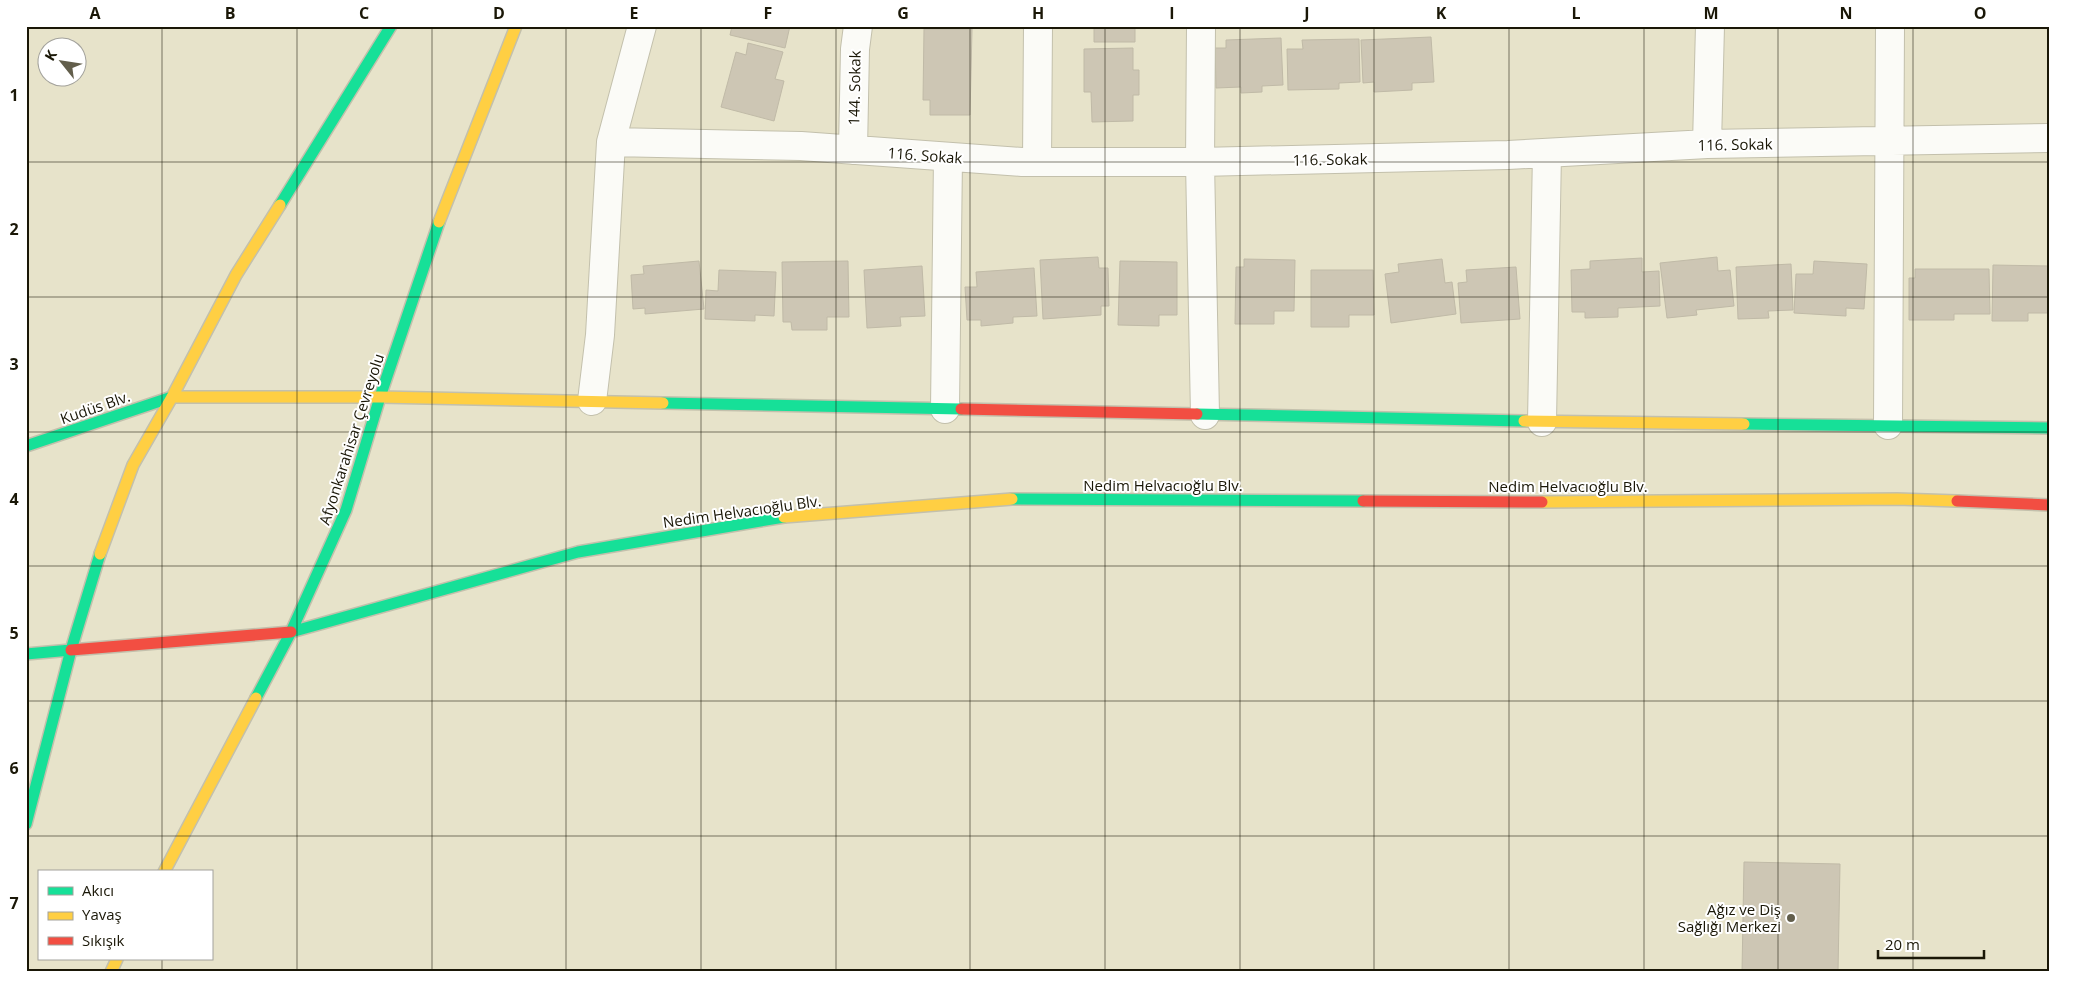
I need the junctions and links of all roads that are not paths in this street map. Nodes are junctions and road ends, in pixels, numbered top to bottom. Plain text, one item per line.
1 (391, 26) edge
2 (516, 26) edge
3 (642, 26) edge
4 (858, 26) edge
5 (1038, 26) edge
6 (1201, 26) edge
7 (1710, 26) edge
8 (1890, 26) edge
9 (2049, 138) edge
10 (1891, 141) junction
11 (611, 142) junction
12 (1707, 144) junction
13 (853, 150) junction
14 (1547, 153) junction
15 (948, 157) junction
16 (1038, 161) junction
17 (1200, 162) junction
18 (172, 397) junction
19 (380, 397) junction
20 (592, 401) junction
21 (945, 409) junction
22 (1205, 415) junction
23 (1542, 422) junction
24 (1888, 425) junction
25 (2049, 428) edge
26 (26, 446) edge
27 (2049, 505) edge
28 (291, 632) junction
29 (71, 650) junction
30 (26, 654) edge
31 (26, 824) edge
32 (165, 870) edge
33 (117, 960) edge
34 (111, 972) edge

1 - 18 main road
2 - 19 main road, Afyonkarahisar Çevreyolu
3 - 11 street
4 - 13 street, 144. Sokak
5 - 16 street
6 - 17 street
7 - 12 street
8 - 10 street
9 - 10 street, 116. Sokak
10 - 12 street, 116. Sokak
10 - 24 street
11 - 13 street, 116. Sokak
11 - 20 street
12 - 14 street, 116. Sokak
13 - 15 street, 116. Sokak
14 - 17 street, 116. Sokak
14 - 23 street
15 - 16 street, 116. Sokak
15 - 21 street
16 - 17 street, 116. Sokak
17 - 22 street
18 - 19 main road, Kudüs Blv.
18 - 26 main road, Kudüs Blv.
18 - 29 main road
19 - 20 main road
19 - 28 main road, Afyonkarahisar Çevreyolu
20 - 21 main road
21 - 22 main road
22 - 23 main road
23 - 24 main road
24 - 25 main road
27 - 28 main road, Nedim Helvacıoğlu Blv.
28 - 29 main road, Nedim Helvacıoğlu Blv.
28 - 32 main road, Afyonkarahisar Çevreyolu
29 - 30 main road
29 - 31 main road
33 - 34 main road

